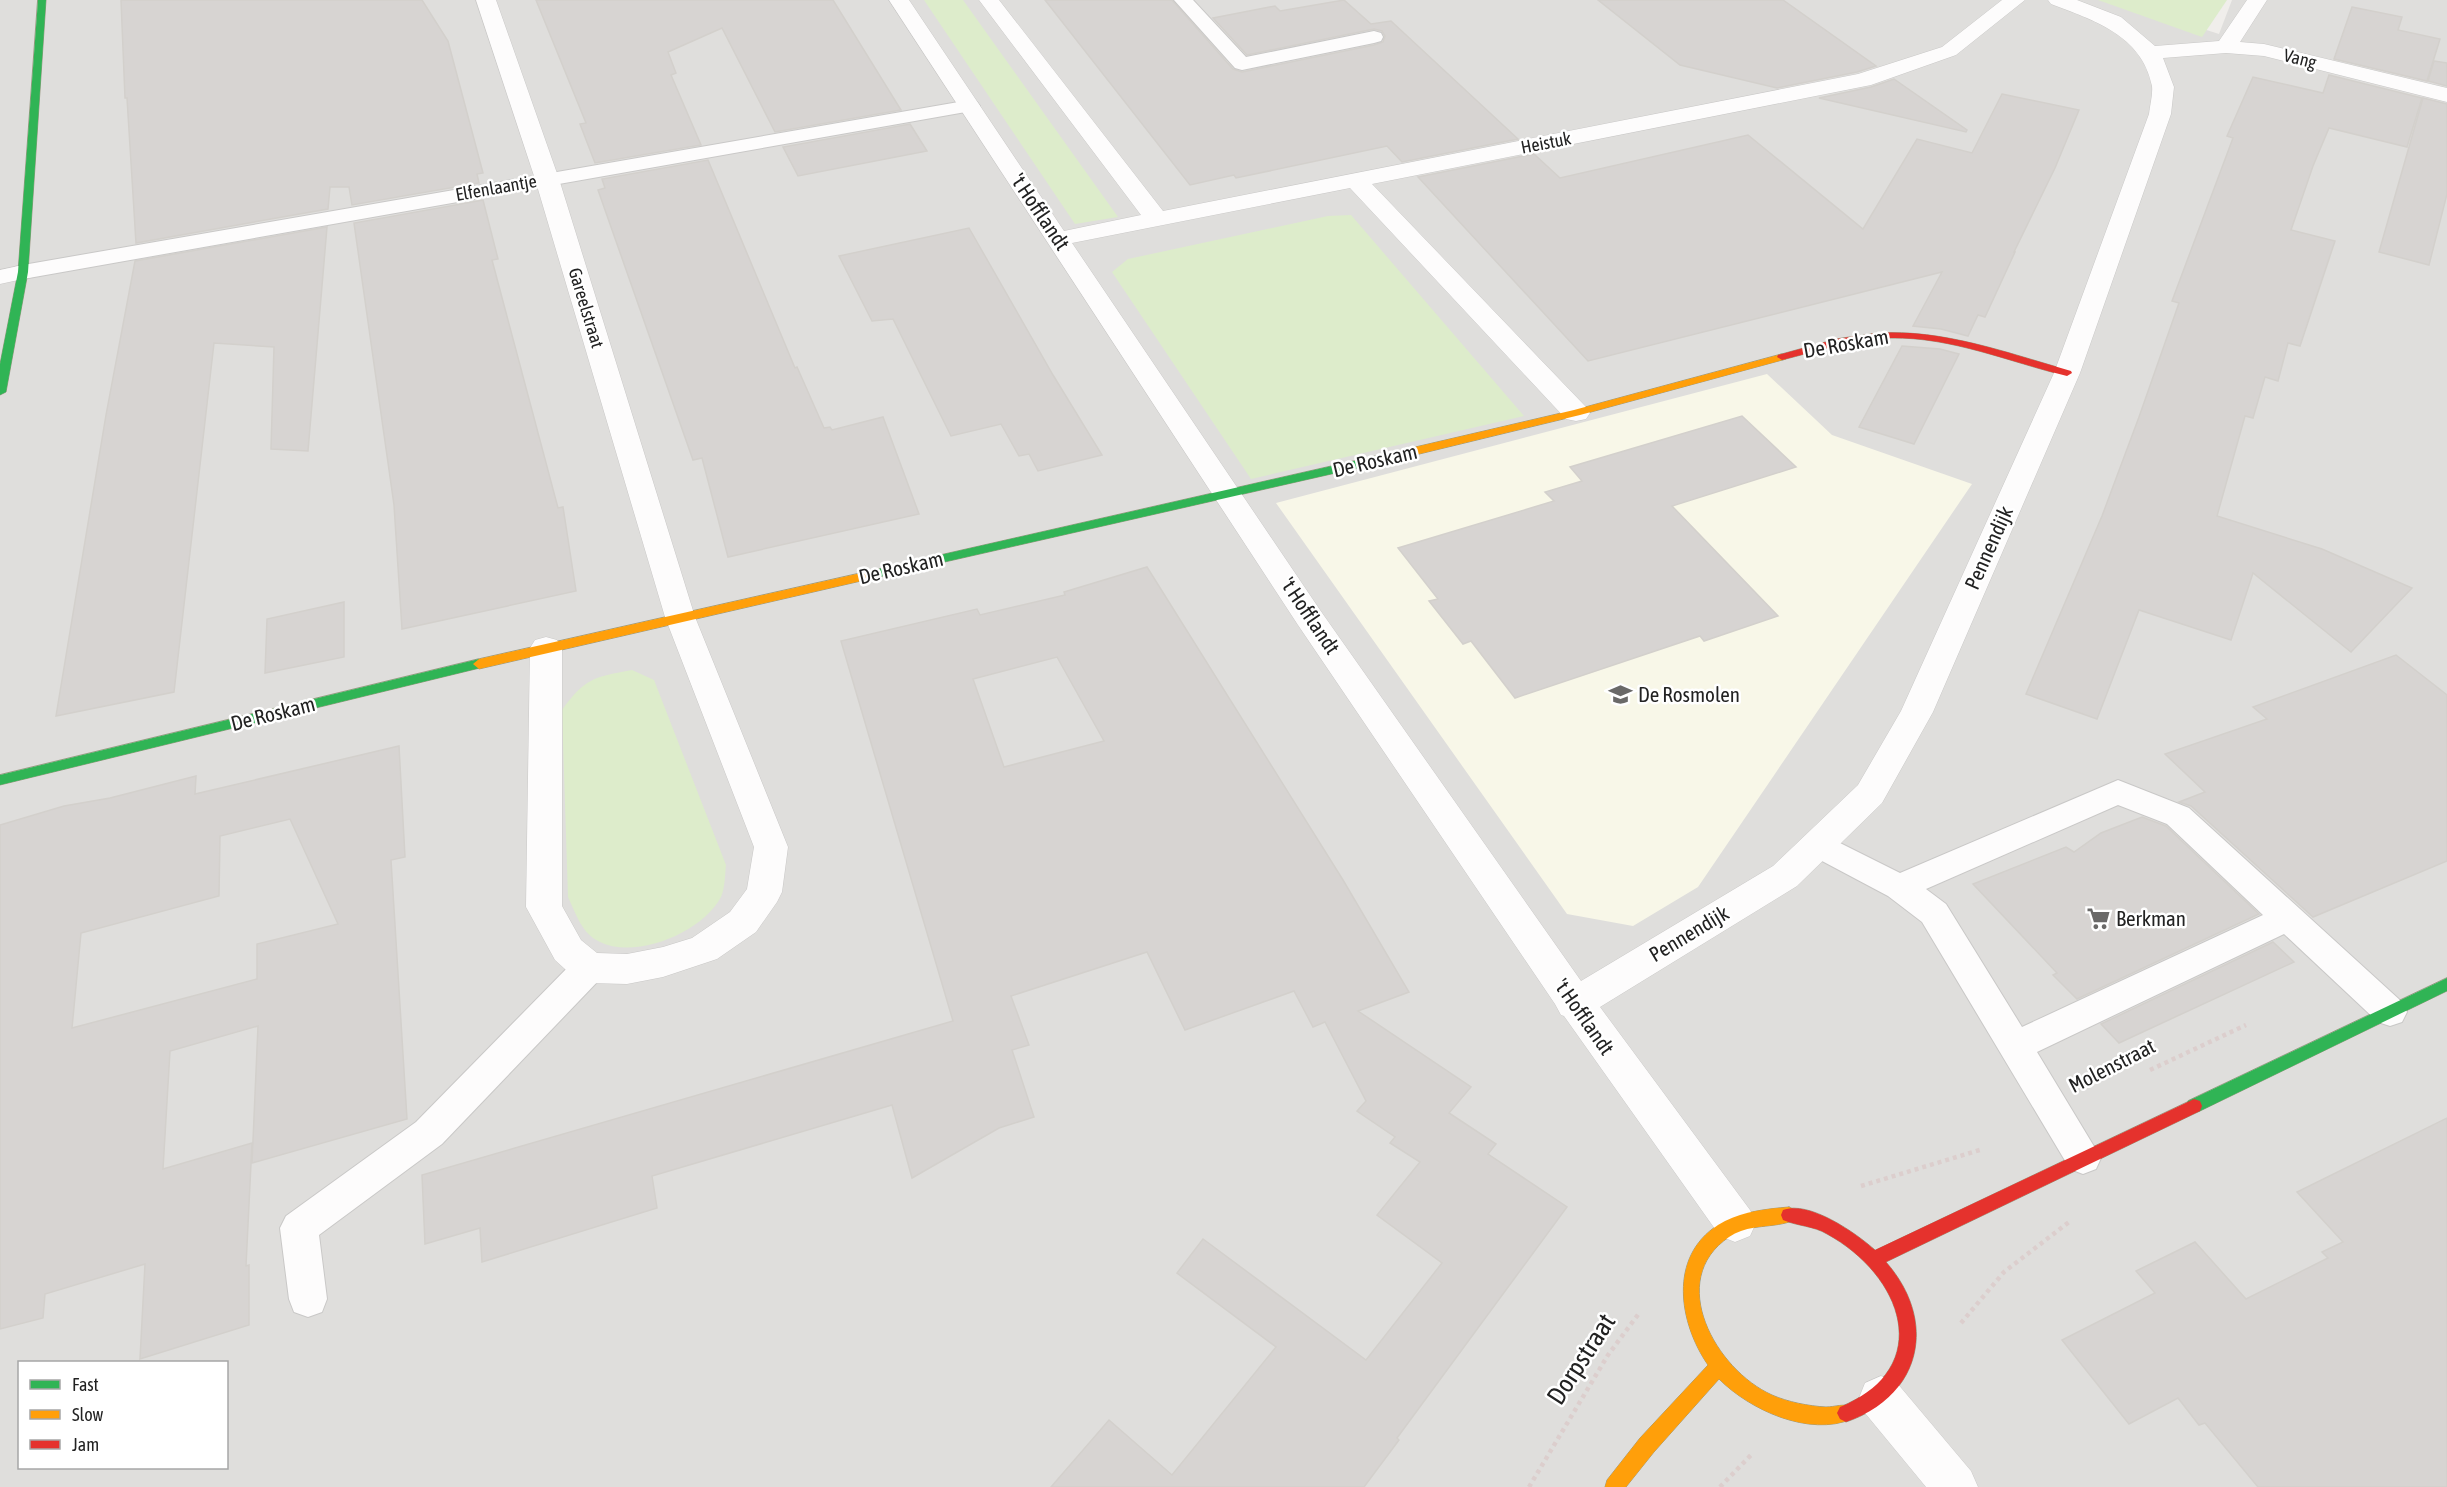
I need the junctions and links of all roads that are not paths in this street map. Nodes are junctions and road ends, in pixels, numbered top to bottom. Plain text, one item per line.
1 (42, 0) edge
2 (486, 0) edge
3 (899, 0) edge
4 (989, 0) edge
5 (1184, 0) edge
6 (2015, 0) edge
7 (2058, 0) edge
8 (2257, 0) edge
9 (1374, 37) dead end
10 (2226, 47) junction
11 (2150, 53) junction
12 (2447, 95) edge
13 (970, 106) junction
14 (547, 179) junction
15 (1355, 180) junction
16 (1158, 221) junction
17 (1058, 239) junction
18 (12, 275) edge
19 (2067, 373) junction
20 (0, 392) edge
21 (1576, 413) junction
22 (1227, 495) junction
23 (680, 617) junction
24 (546, 648) junction
25 (0, 780) edge
26 (1818, 844) junction
27 (1899, 887) junction
28 (2288, 918) junction
29 (589, 968) junction
30 (2447, 984) edge
31 (1574, 1004) junction
32 (2390, 1012) junction
33 (2016, 1046) junction
34 (2083, 1158) junction
35 (1735, 1223) junction
36 (1874, 1258) junction
37 (308, 1299) dead end
38 (1719, 1366) junction
39 (1892, 1382) junction
40 (1614, 1487) edge
41 (1955, 1487) edge

1 - 18 street
2 - 14 street, Gareelstraat
3 - 13 street, 't Hofflandt
4 - 16 street
5 - 9 lane
6 - 15 street, Heistuk
7 - 11 street, Pennendijk
8 - 10 street
10 - 11 street, Vang
10 - 12 street, Vang
11 - 19 street, Pennendijk
13 - 14 lane, Elfenlaantje
13 - 17 street, 't Hofflandt
14 - 18 lane, Elfenlaantje
14 - 23 street, Gareelstraat
15 - 16 street, Heistuk
15 - 21 street
16 - 17 street, Heistuk
17 - 22 street, 't Hofflandt
18 - 20 street
19 - 21 street, De Roskam
19 - 26 street, Pennendijk
21 - 22 street, De Roskam
22 - 23 street, De Roskam
22 - 31 street, 't Hofflandt
23 - 24 street, De Roskam
23 - 29 street
24 - 25 street, De Roskam
24 - 29 street
26 - 27 lane
26 - 31 street, Pennendijk
27 - 28 lane
27 - 33 lane
28 - 32 lane
28 - 33 lane
29 - 37 lane
30 - 32 street
31 - 35 street, 't Hofflandt
32 - 34 street
33 - 34 lane
34 - 36 street
35 - 36 street
35 - 38 street
36 - 39 street
38 - 39 street
38 - 40 street
39 - 41 street

